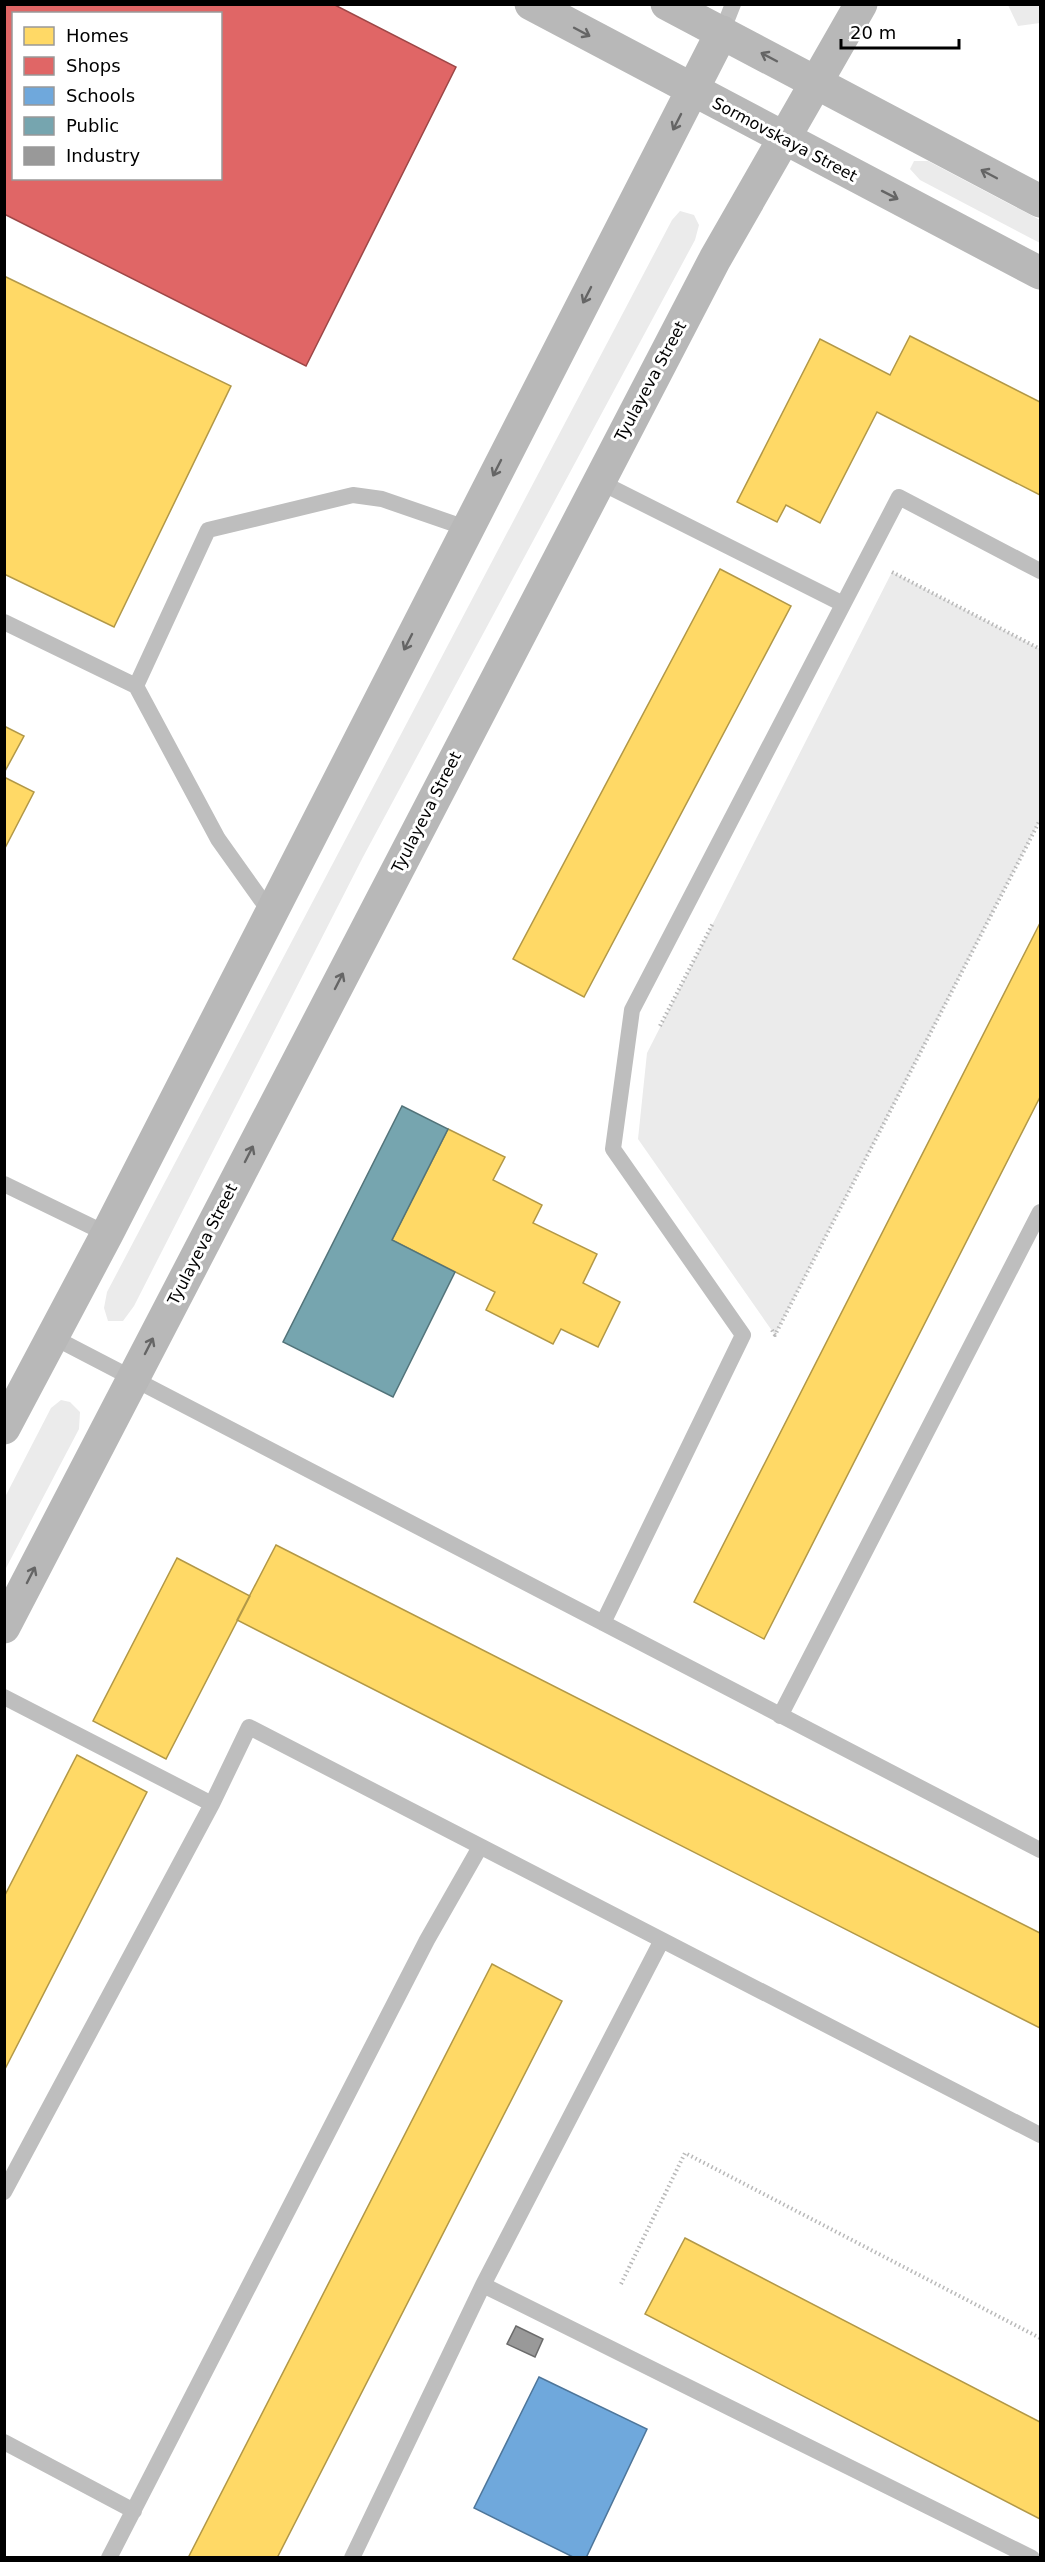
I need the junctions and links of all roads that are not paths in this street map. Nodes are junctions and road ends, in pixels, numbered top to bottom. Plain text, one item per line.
1 (531, 4) edge
2 (667, 4) edge
3 (861, 4) edge
4 (727, 18) edge
5 (817, 82) junction
6 (693, 90) junction
7 (783, 137) junction
8 (1041, 201) edge
9 (1041, 273) edge
10 (598, 481) junction
11 (466, 528) junction
12 (1041, 571) edge
13 (843, 604) junction
14 (4, 622) edge
15 (136, 686) junction
16 (270, 912) junction
17 (4, 1184) edge
18 (1041, 1212) edge
19 (107, 1234) junction
20 (53, 1337) junction
21 (132, 1378) junction
22 (4, 1428) edge
23 (603, 1623) junction
24 (4, 1627) edge
25 (4, 1697) edge
26 (780, 1716) junction
27 (212, 1804) junction
28 (480, 1847) junction
29 (1041, 1850) edge
30 (662, 1940) junction
31 (1041, 2135) edge
32 (4, 2192) edge
33 (483, 2284) junction
34 (4, 2442) edge
35 (134, 2511) junction
36 (110, 2558) edge
37 (352, 2558) edge
38 (1032, 2558) edge

1 -> 6 main road, Sormovskaya Street
2 - 4 main road
3 - 5 main road, Tyulayeva Street
5 -> 4 main road
4 - 6 main road
5 - 7 main road, Tyulayeva Street
8 -> 5 main road
6 - 7 main road, Sormovskaya Street
6 -> 11 main road
7 -> 9 main road, Sormovskaya Street
7 - 10 main road, Tyulayeva Street
10 - 13 lane
21 -> 10 main road, Tyulayeva Street
11 - 15 lane
11 -> 16 main road
12 - 13 lane
13 - 23 lane
14 - 15 lane
15 - 16 lane
16 - 19 main road
17 - 19 lane
18 - 26 lane
19 - 20 main road
20 - 21 lane
20 - 22 main road
21 - 23 lane
24 -> 21 main road, Tyulayeva Street
23 - 26 lane
25 - 27 lane
26 - 29 lane
27 - 28 lane
27 - 32 lane
28 - 30 lane
28 - 35 lane
30 - 31 lane
30 - 33 lane
33 - 37 lane
33 - 38 lane
34 - 35 lane
35 - 36 lane

